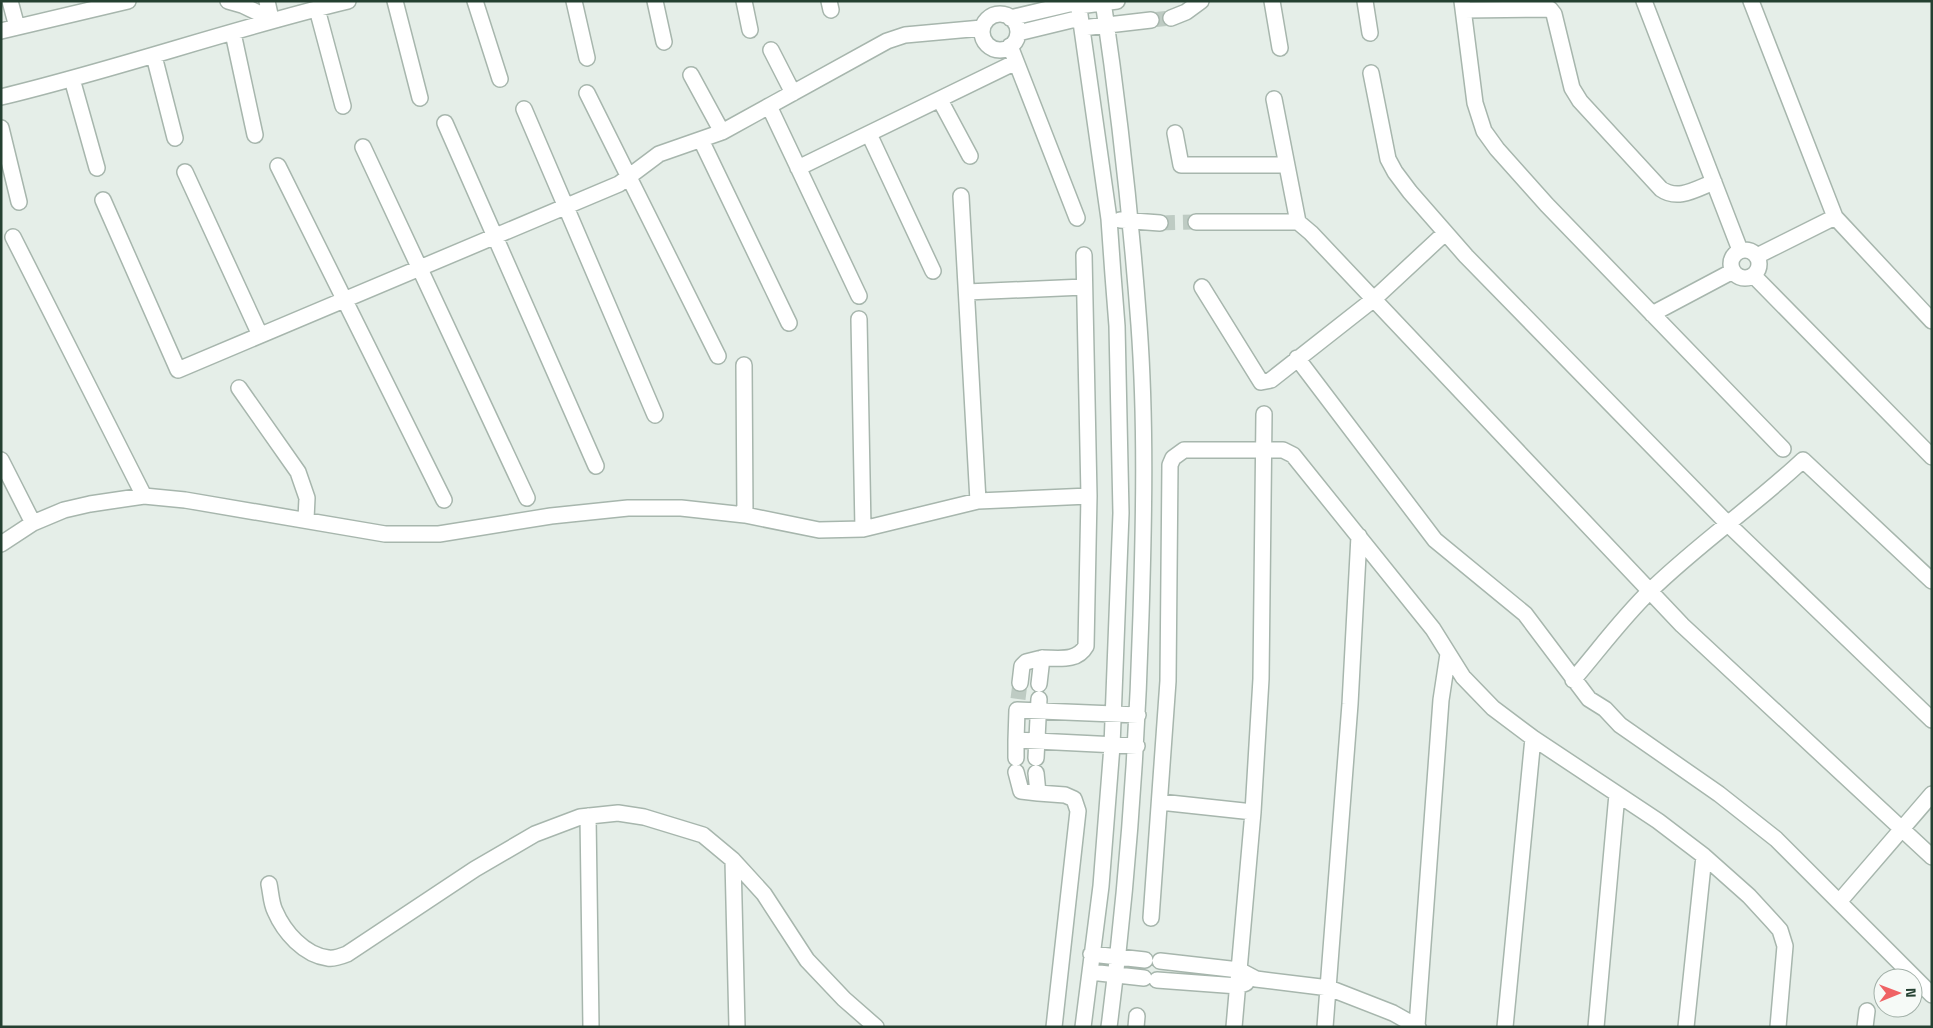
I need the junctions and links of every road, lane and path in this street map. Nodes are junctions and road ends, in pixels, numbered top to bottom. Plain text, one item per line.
1 (10, 1) edge
2 (128, 1) edge
3 (228, 1) edge
4 (267, 1) edge
5 (348, 1) edge
6 (395, 1) edge
7 (475, 1) edge
8 (574, 1) edge
9 (655, 1) edge
10 (744, 1) edge
11 (1201, 1) edge
12 (1272, 1) edge
13 (1365, 1) edge
14 (1644, 1) edge
15 (1751, 1) edge
16 (1108, 2) edge
17 (100, 4) edge
18 (1463, 5) edge
19 (317, 9) junction
20 (1079, 11) edge
21 (1010, 18) junction
22 (1171, 18) tunnel mouth
23 (271, 19) junction
24 (1152, 20) tunnel mouth
25 (1107, 26) junction
26 (17, 27) junction
27 (982, 28) junction
28 (750, 30) dead end
29 (1, 31) edge
30 (233, 33) junction
31 (1370, 33) dead end
32 (1014, 40) junction
33 (664, 42) dead end
34 (1280, 48) dead end
35 (771, 50) dead end
36 (154, 56) junction
37 (587, 58) dead end
38 (1016, 62) junction
39 (1371, 73) dead end
40 (691, 75) dead end
41 (500, 79) dead end
42 (72, 80) junction
43 (587, 93) dead end
44 (793, 93) junction
45 (1, 97) edge
46 (420, 98) dead end
47 (1274, 99) dead end
48 (940, 100) junction
49 (343, 106) dead end
50 (769, 106) junction
51 (524, 109) dead end
52 (445, 123) dead end
53 (1, 128) edge
54 (722, 132) junction
55 (1175, 133) dead end
56 (869, 134) junction
57 (255, 135) dead end
58 (175, 138) dead end
59 (701, 140) junction
60 (363, 147) dead end
61 (970, 156) dead end
62 (1285, 165) junction
63 (278, 166) dead end
64 (97, 168) dead end
65 (798, 168) junction
66 (185, 172) dead end
67 (628, 177) junction
68 (1714, 182) junction
69 (960, 196) dead end
70 (103, 200) dead end
71 (19, 202) dead end
72 (565, 206) junction
73 (1835, 217) junction
74 (1077, 218) dead end
75 (1109, 219) junction
76 (1129, 221) junction
77 (1160, 222) tunnel mouth
78 (1196, 222) tunnel mouth
79 (1298, 222) junction
80 (1445, 233) junction
81 (494, 235) junction
82 (12, 237) dead end
83 (1740, 250) junction
84 (1084, 255) dead end
85 (1758, 256) junction
86 (419, 267) junction
87 (933, 271) dead end
88 (1733, 271) junction
89 (1754, 276) junction
90 (1084, 287) junction
91 (1202, 287) dead end
92 (967, 292) junction
93 (859, 296) dead end
94 (345, 299) junction
95 (1374, 299) junction
96 (1652, 314) junction
97 (859, 319) dead end
98 (1932, 321) edge
99 (789, 323) dead end
100 (260, 335) junction
101 (718, 356) dead end
102 (1297, 358) junction
103 (744, 365) dead end
104 (239, 388) dead end
105 (1264, 414) dead end
106 (655, 415) dead end
107 (1264, 448) junction
108 (1783, 449) dead end
109 (1932, 457) edge
110 (1, 460) edge
111 (596, 466) dead end
112 (144, 496) junction
113 (1089, 496) junction
114 (527, 498) dead end
115 (444, 500) dead end
116 (978, 501) junction
117 (745, 515) junction
118 (306, 518) junction
119 (33, 523) junction
120 (1728, 524) junction
121 (863, 529) junction
122 (1358, 536) junction
123 (1, 544) edge
124 (1932, 581) edge
125 (1649, 591) junction
126 (1448, 654) junction
127 (1042, 658) junction
128 (1574, 680) junction
129 (1020, 683) tunnel mouth
130 (1039, 684) dead end
131 (1038, 705) junction
132 (1113, 713) junction
133 (1138, 715) junction
134 (1932, 720) edge
135 (1533, 738) junction
136 (1016, 740) junction
137 (1036, 742) junction
138 (1112, 746) junction
139 (1137, 746) junction
140 (1038, 793) junction
141 (1617, 794) junction
142 (1932, 794) edge
143 (1160, 802) junction
144 (1254, 812) junction
145 (588, 816) junction
146 (1901, 827) junction
147 (1704, 856) junction
148 (1932, 856) edge
149 (733, 860) junction
150 (269, 884) dead end
151 (1839, 902) junction
152 (1150, 918) dead end
153 (1091, 954) junction
154 (1118, 957) junction
155 (1159, 961) junction
156 (1239, 970) junction
157 (1090, 972) junction
158 (1116, 976) junction
159 (1157, 979) junction
160 (1256, 979) junction
161 (1238, 986) junction
162 (1329, 988) junction
163 (1932, 995) edge
164 (1867, 1010) dead end
165 (1418, 1026) edge
166 (591, 1027) edge
167 (737, 1027) edge
168 (876, 1027) edge
169 (1054, 1027) edge
170 (1083, 1027) edge
171 (1108, 1027) edge
172 (1234, 1027) edge
173 (1324, 1027) edge
174 (1505, 1027) edge
175 (1596, 1027) edge
176 (1686, 1027) edge
177 (1778, 1027) edge
178 (1865, 1027) edge

1 - 26 street
2 - 17 street
3 - 23 street
4 - 23 street
5 - 19 street
6 - 46 street
7 - 41 street
8 - 37 street
9 - 33 street
10 - 28 street
11 - 22 street
12 - 34 street
13 - 31 street
14 - 68 street
15 - 73 street
16 - 20 street
16 - 25 street
17 - 26 street
18 - 68 street
18 - 96 street
19 - 23 street
19 - 49 street
20 - 21 street
20 - 25 street
20 - 32 street
20 - 75 street
21 - 27 street
21 - 32 street
23 - 30 street
24 - 25 street
25 - 76 street
26 - 29 street
27 - 32 street
27 - 44 street
30 - 36 street
30 - 57 street
32 - 38 street
35 - 44 street
36 - 42 street
36 - 58 street
38 - 48 street
38 - 74 street
39 - 80 street
40 - 54 street
42 - 45 street
42 - 64 street
43 - 67 street
44 - 50 street
47 - 62 street
48 - 56 street
48 - 61 street
50 - 54 street
50 - 65 street
51 - 72 street
52 - 81 street
53 - 71 street
54 - 59 street
55 - 62 street
56 - 65 street
56 - 87 street
59 - 67 street
59 - 99 street
60 - 86 street
62 - 79 street
63 - 94 street
65 - 93 street
66 - 100 street
67 - 72 street
67 - 101 street
68 - 83 street
69 - 92 street
70 - 100 street
72 - 81 street
72 - 106 street
73 - 85 street
73 - 98 street
75 - 76 street
75 - 132 street
76 - 77 street
76 - 133 street
78 - 79 street
79 - 95 street
80 - 95 street
80 - 120 street
81 - 86 street
81 - 111 street
82 - 112 street
83 - 85 street
83 - 88 street
84 - 90 street
85 - 89 street
86 - 94 street
86 - 114 street
88 - 89 street
88 - 96 street
89 - 109 street
90 - 92 street
90 - 113 street
91 - 102 street
92 - 116 street
94 - 100 street
94 - 115 street
95 - 102 street
95 - 125 street
96 - 108 street
97 - 121 street
102 - 128 street
103 - 117 street
104 - 118 street
105 - 107 street
107 - 122 street
107 - 143 street
107 - 144 street
110 - 119 street
112 - 118 street
112 - 119 street
113 - 116 street
113 - 127 street
116 - 121 street
117 - 118 street
117 - 121 street
119 - 123 street
120 - 124 street
120 - 125 street
120 - 134 street
122 - 126 street
122 - 162 street
125 - 128 street
125 - 146 street
126 - 135 street
126 - 165 street
127 - 129 street
127 - 130 street
128 - 151 street
131 - 132 street
131 - 136 street
131 - 137 street
132 - 133 street
132 - 138 street
133 - 139 street
135 - 141 street
135 - 174 street
136 - 137 street
136 - 140 street
137 - 138 street
137 - 140 street
138 - 139 street
138 - 153 street
139 - 154 street
140 - 169 street
141 - 147 street
141 - 175 street
142 - 146 street
143 - 144 street
143 - 152 street
144 - 156 street
145 - 149 street
145 - 150 street
145 - 166 street
146 - 148 street
146 - 151 street
147 - 176 street
147 - 177 street
149 - 167 street
149 - 168 street
151 - 163 street
153 - 154 street
153 - 157 street
154 - 155 street
154 - 158 street
155 - 156 street
155 - 159 street
156 - 160 street
156 - 161 street
157 - 158 street
157 - 170 street
158 - 159 street
158 - 171 street
159 - 161 street
160 - 161 street
160 - 162 street
161 - 172 street
162 - 165 street
162 - 173 street
164 - 178 street

